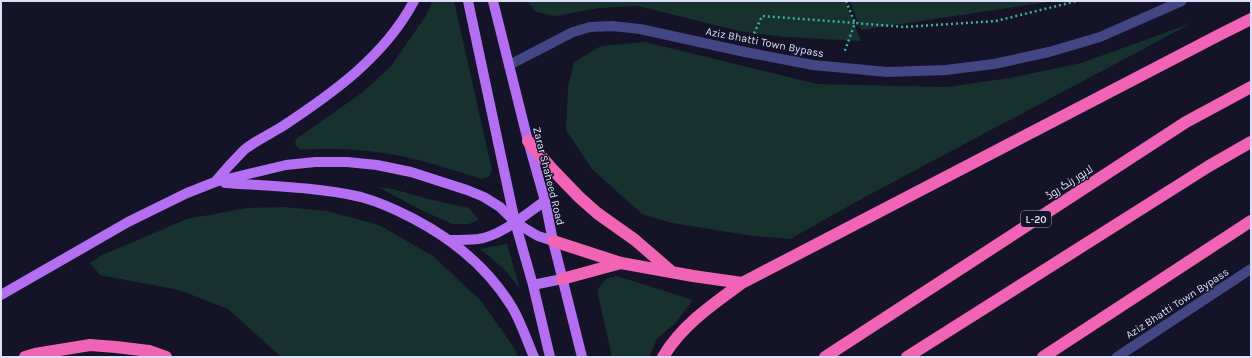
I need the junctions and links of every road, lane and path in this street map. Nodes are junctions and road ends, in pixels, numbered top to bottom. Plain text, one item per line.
1 (414, 1) edge
2 (468, 1) edge
3 (493, 1) edge
4 (846, 1) edge
5 (1077, 1) edge
6 (1182, 1) edge
7 (1251, 19) edge
8 (855, 23) junction
9 (745, 52) junction
10 (509, 66) junction
11 (839, 67) junction
12 (1251, 87) edge
13 (528, 142) junction
14 (1251, 142) edge
15 (215, 182) junction
16 (545, 201) junction
17 (1251, 221) edge
18 (515, 222) junction
19 (450, 240) junction
20 (553, 241) junction
21 (621, 262) junction
22 (1251, 269) edge
23 (672, 272) junction
24 (562, 279) junction
25 (742, 283) junction
26 (533, 285) junction
27 (1, 295) edge
28 (25, 357) edge
29 (166, 357) edge
30 (534, 357) edge
31 (550, 357) edge
32 (582, 357) edge
33 (663, 357) edge
34 (825, 357) edge
35 (908, 357) edge
36 (1043, 357) edge
37 (1117, 357) edge

1 - 15 main road
2 - 18 main road
3 - 10 main road, Zarar Shaheed Road
4 - 8 path
5 - 8 path
6 - 11 street, Aziz Bhatti Town Bypass
7 - 25 highway
8 - 9 path
8 - 11 path
9 - 10 street, Aziz Bhatti Town Bypass
9 - 11 street, Aziz Bhatti Town Bypass
10 - 13 main road, Zarar Shaheed Road
12 - 34 highway, لاہور رنگ روڈ / L-20
13 - 16 main road, Zarar Shaheed Road
13 - 23 highway
14 - 35 highway
15 - 18 main road
15 - 19 main road
15 - 27 main road
16 - 18 main road
16 - 20 main road, Zarar Shaheed Road
17 - 36 highway
18 - 19 main road
18 - 20 main road
18 - 26 main road
19 - 30 main road
20 - 21 highway
20 - 24 main road, Zarar Shaheed Road
21 - 23 highway
21 - 24 highway
22 - 37 street, Aziz Bhatti Town Bypass
23 - 25 highway
24 - 26 main road
24 - 32 main road, Zarar Shaheed Road
25 - 33 highway
26 - 31 main road
28 - 29 highway

